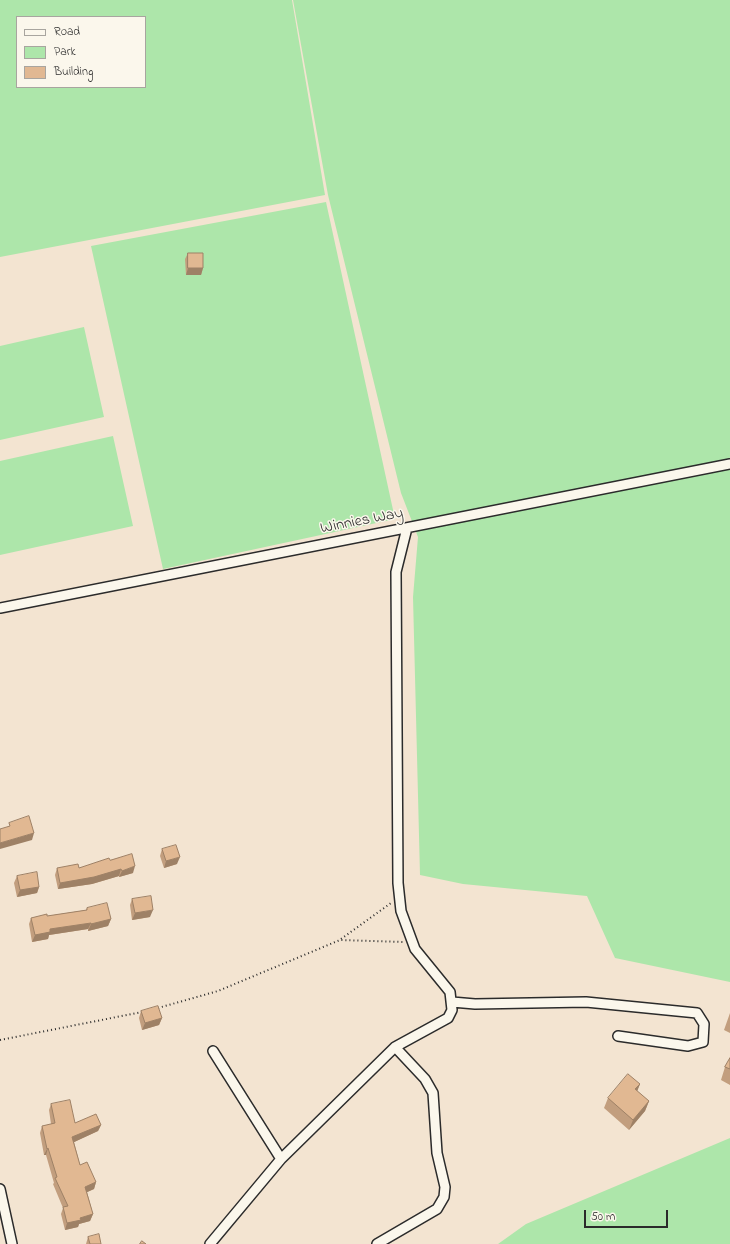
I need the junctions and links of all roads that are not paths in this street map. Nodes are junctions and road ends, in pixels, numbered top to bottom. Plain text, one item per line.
1 (730, 464) edge
2 (407, 528) junction
3 (0, 608) edge
4 (452, 1002) junction
5 (618, 1036) dead end
6 (394, 1047) junction
7 (214, 1051) dead end
8 (281, 1159) junction
9 (0, 1189) edge
10 (12, 1244) edge
11 (210, 1244) edge
12 (377, 1244) edge

1 - 2 street, Winnies Way
2 - 3 street, Winnies Way
2 - 4 street
4 - 5 street
4 - 6 street
6 - 8 street
6 - 12 street
7 - 8 street
8 - 11 street
9 - 10 street

